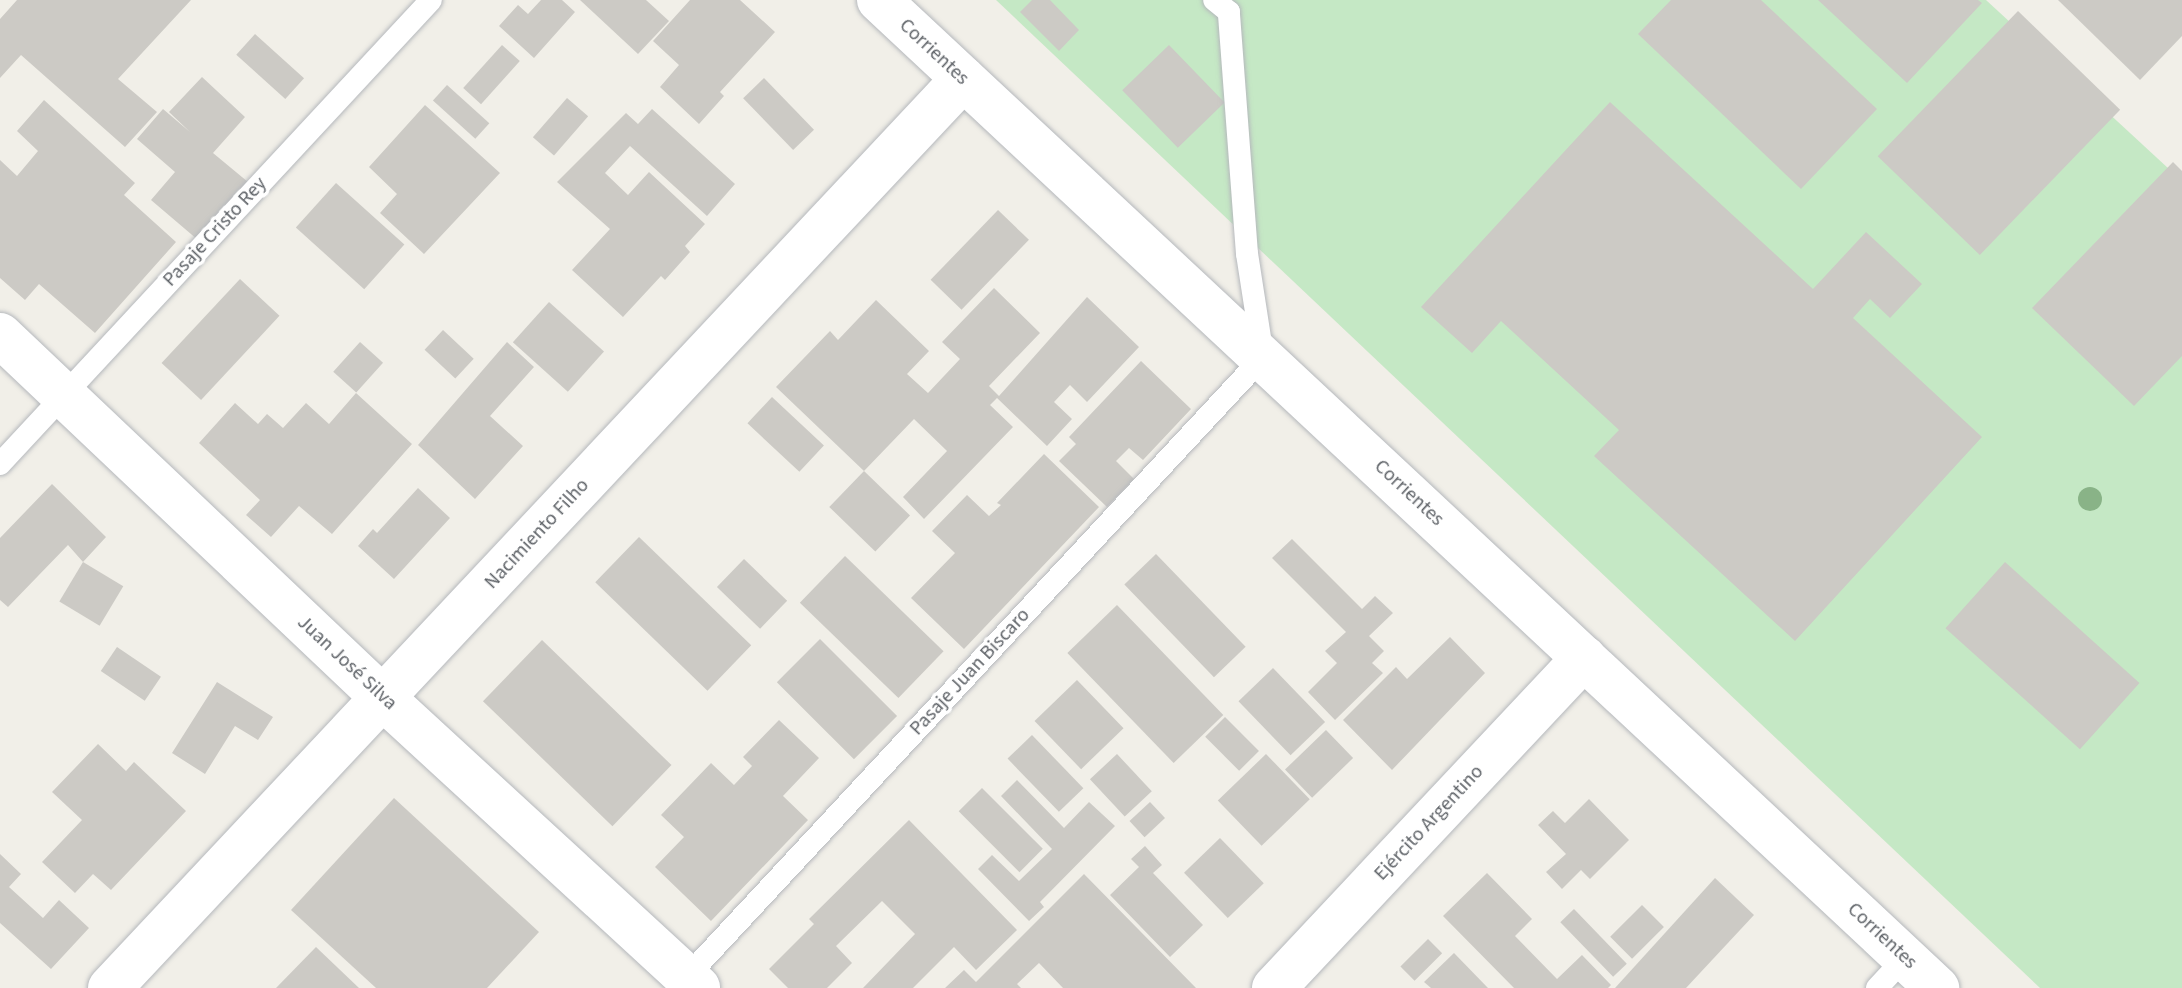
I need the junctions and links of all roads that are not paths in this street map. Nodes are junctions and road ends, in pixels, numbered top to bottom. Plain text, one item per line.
1 (431, 0) edge
2 (879, 0) edge
3 (1214, 0) edge
4 (963, 79) junction
5 (0, 335) edge
6 (1263, 357) junction
7 (64, 395) junction
8 (0, 464) edge
9 (1584, 658) junction
10 (383, 698) junction
11 (1891, 973) edge
12 (687, 984) edge
13 (110, 988) edge
14 (1274, 988) edge
15 (1937, 988) edge

1 - 7 lane, Pasaje Cristo Rey
2 - 4 street, Corrientes
3 - 6 lane
4 - 6 street, Corrientes
4 - 10 street, Nacimiento Filho
5 - 7 street, Juan José Silva
6 - 9 street, Corrientes
6 - 12 lane, Pasaje Juan Biscaro
7 - 8 lane, Pasaje Cristo Rey
7 - 10 street, Juan José Silva
9 - 11 street, Corrientes
9 - 14 street, Ejército Argentino
10 - 12 street, Juan José Silva
10 - 13 street, Nacimiento Filho
11 - 15 street, Corrientes

